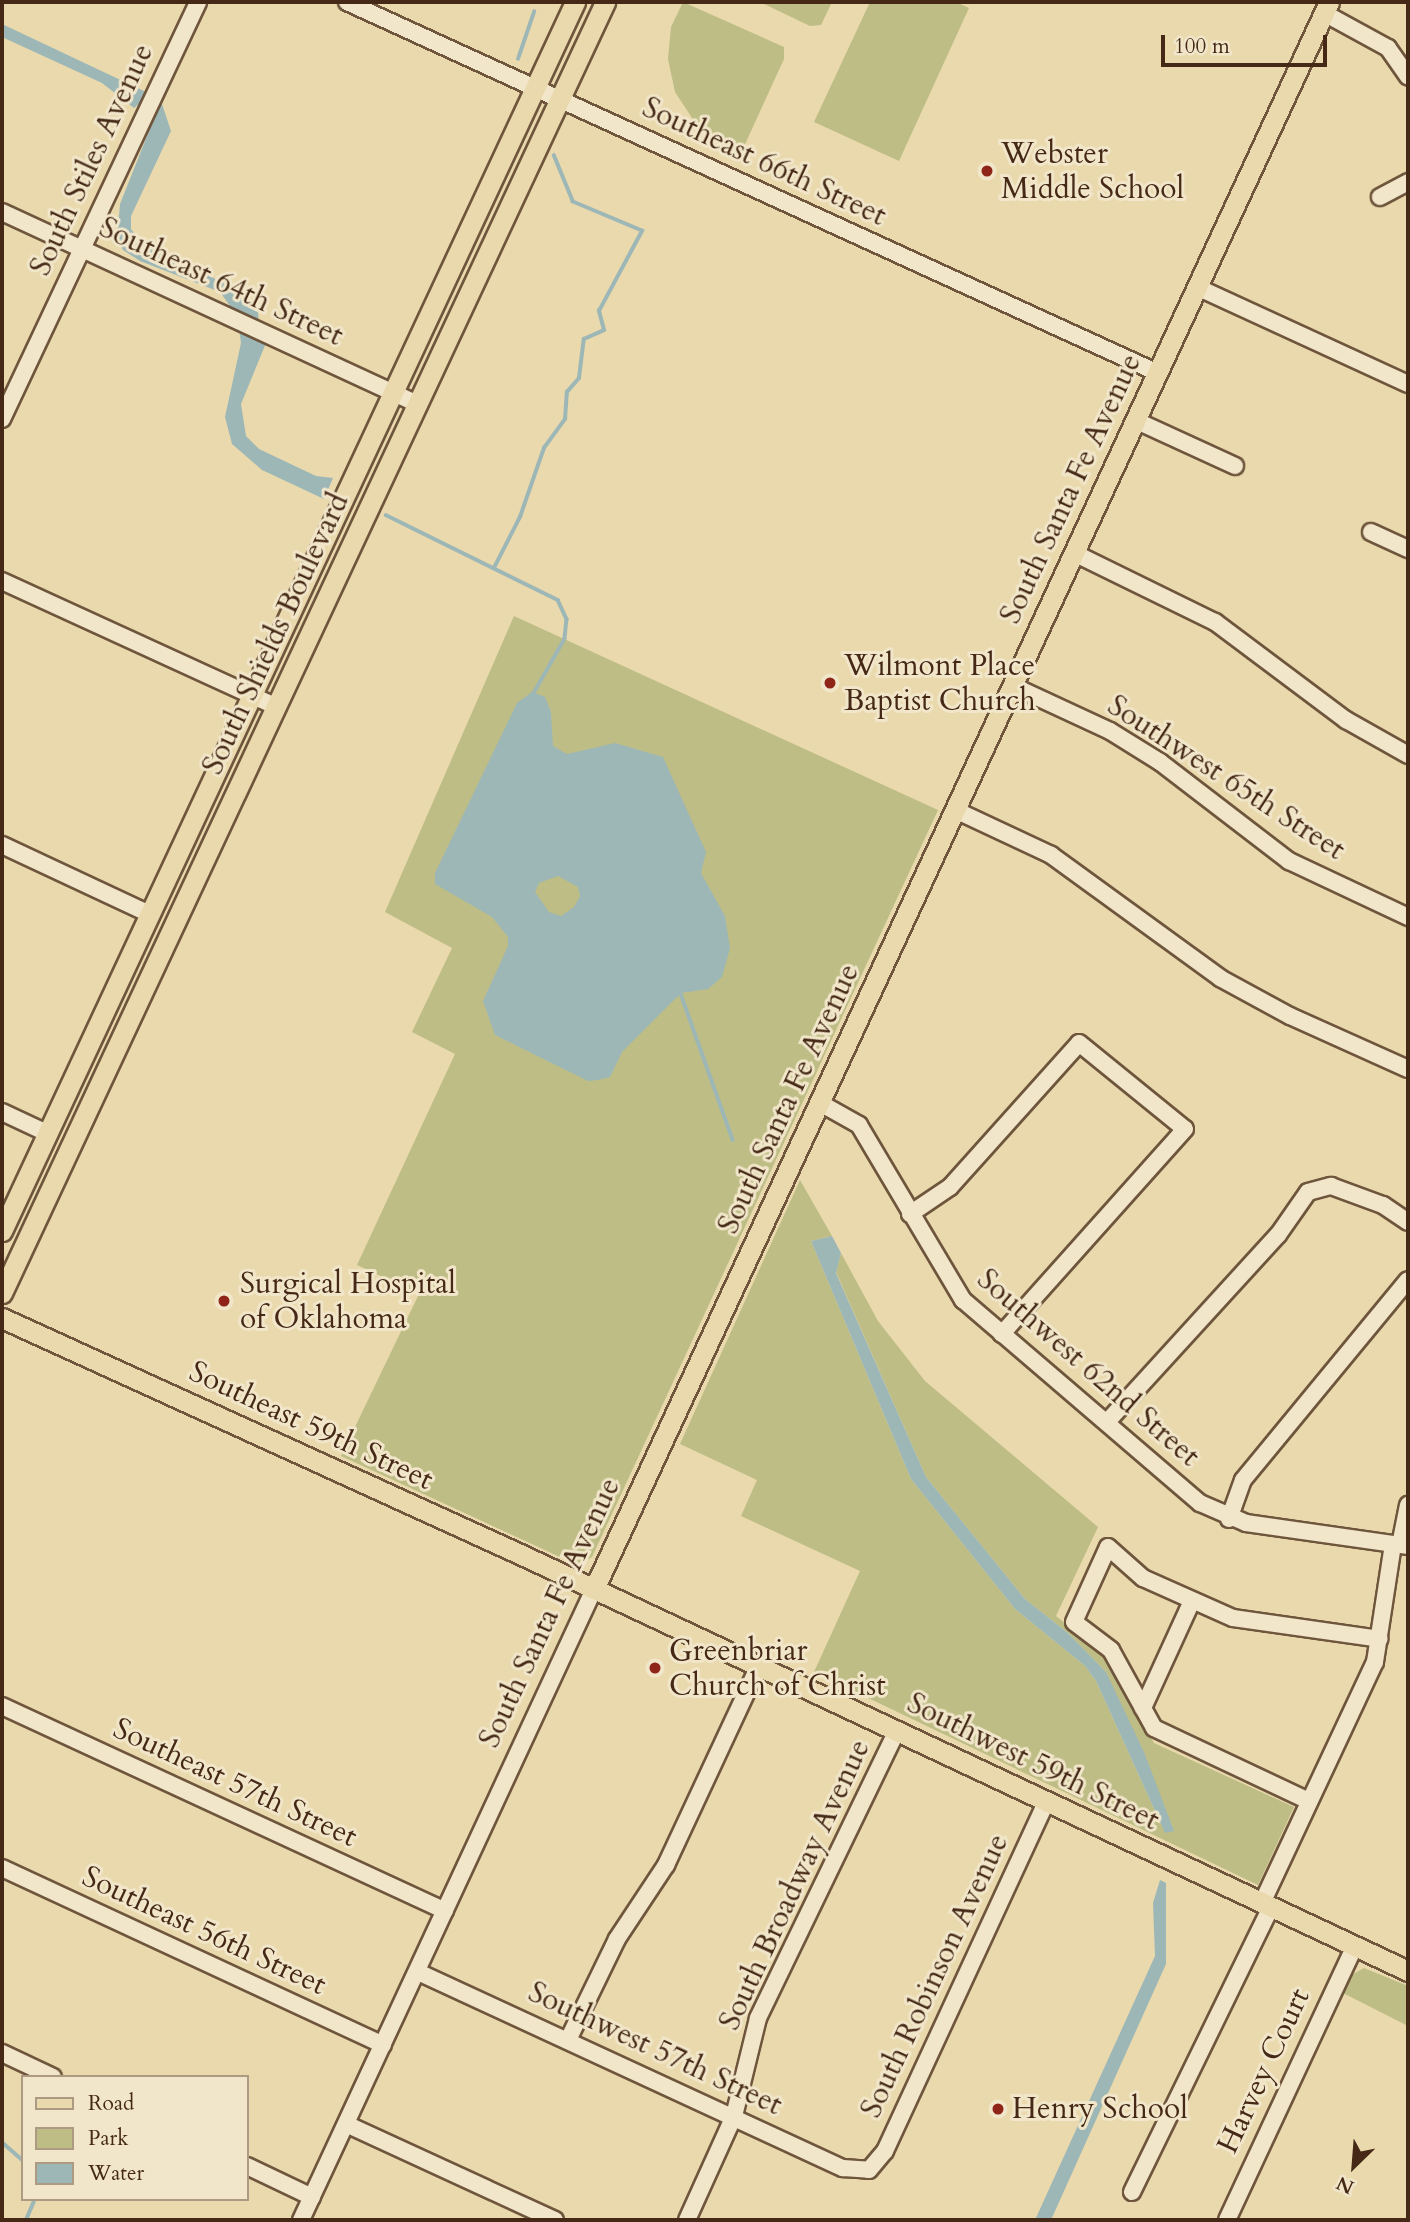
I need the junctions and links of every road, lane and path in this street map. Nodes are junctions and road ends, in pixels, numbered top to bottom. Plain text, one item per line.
1 (198, 2) edge
2 (347, 2) edge
3 (575, 2) edge
4 (605, 2) edge
5 (1326, 7) edge
6 (1408, 77) edge
7 (535, 86) junction
8 (561, 97) junction
9 (1408, 182) edge
10 (1380, 197) dead end
11 (2, 212) edge
12 (82, 249) junction
13 (1197, 287) junction
14 (1157, 373) junction
15 (1408, 384) edge
16 (393, 392) junction
17 (416, 403) junction
18 (2, 419) edge
19 (1135, 419) junction
20 (1235, 466) dead end
21 (1371, 532) dead end
22 (1408, 549) edge
23 (1074, 553) junction
24 (2, 581) edge
25 (1013, 686) junction
26 (252, 695) junction
27 (275, 706) junction
28 (1408, 755) edge
29 (955, 810) junction
30 (2, 845) edge
31 (149, 914) junction
32 (1408, 917) edge
33 (111, 996) junction
34 (135, 1008) junction
35 (1408, 1069) edge
36 (820, 1103) junction
37 (2, 1112) edge
38 (47, 1133) junction
39 (910, 1214) junction
40 (1408, 1222) edge
41 (2, 1231) edge
42 (1408, 1280) edge
43 (2, 1293) edge
44 (2, 1318) edge
45 (1002, 1335) junction
46 (1107, 1422) junction
47 (1408, 1505) edge
48 (1229, 1519) junction
49 (1400, 1545) edge
50 (594, 1589) junction
51 (1192, 1601) junction
52 (1380, 1639) junction
53 (759, 1666) junction
54 (2, 1706) edge
55 (1143, 1708) junction
56 (897, 1730) junction
57 (1309, 1801) junction
58 (1046, 1802) junction
59 (2, 1868) edge
60 (1266, 1905) junction
61 (445, 1911) junction
62 (1354, 1946) junction
63 (1408, 1971) edge
64 (418, 1972) junction
65 (568, 2040) junction
66 (383, 2045) junction
67 (2, 2053) edge
68 (49, 2075) edge
69 (734, 2116) junction
70 (346, 2124) junction
71 (248, 2166) edge
72 (869, 2169) joint
73 (1132, 2192) dead end
74 (312, 2197) junction
75 (301, 2220) edge
76 (555, 2220) edge
77 (687, 2220) edge
78 (1227, 2220) edge

1 - 12 street, South Stiles Avenue
2 - 7 street, Southeast 66th Street
3 - 7 main road, South Shields Boulevard
4 - 8 main road, South Shields Boulevard
5 - 6 street
5 - 13 main road, South Santa Fe Avenue
7 - 8 street, Southeast 66th Street
7 - 16 main road, South Shields Boulevard
8 - 14 street, Southeast 66th Street
8 - 17 main road, South Shields Boulevard
9 - 10 street
11 - 12 street, Southeast 64th Street
12 - 16 street, Southeast 64th Street
12 - 18 street, South Stiles Avenue
13 - 14 main road, South Santa Fe Avenue
13 - 15 street
14 - 19 main road, South Santa Fe Avenue
16 - 17 street, Southeast 64th Street
16 - 26 main road, South Shields Boulevard
17 - 27 main road, South Shields Boulevard
19 - 20 street
19 - 23 main road, South Santa Fe Avenue
21 - 22 street
23 - 25 main road, South Santa Fe Avenue
23 - 28 street
24 - 26 street
25 - 29 main road, South Santa Fe Avenue
25 - 32 street, Southwest 65th Street
26 - 27 street
26 - 31 main road, South Shields Boulevard
27 - 34 main road, South Shields Boulevard
29 - 35 street
29 - 36 main road, South Santa Fe Avenue
30 - 31 street
31 - 33 main road, South Shields Boulevard
33 - 34 main road
33 - 38 main road, South Shields Boulevard
34 - 43 main road, South Shields Boulevard
36 - 39 street, Southwest 62nd Street
36 - 50 main road, South Santa Fe Avenue
37 - 38 street
38 - 41 main road, South Shields Boulevard
39 - 45 street, Southwest 62nd Street
39 - 45 street
40 - 46 street
42 - 48 street
44 - 50 main road, Southeast 59th Street
45 - 46 street, Southwest 62nd Street
46 - 48 street, Southwest 62nd Street
47 - 49 street
48 - 49 street, Southwest 62nd Street
49 - 52 street
50 - 53 main road, Southwest 59th Street
50 - 61 street, South Santa Fe Avenue
51 - 52 street
51 - 55 street
51 - 55 street
52 - 57 street
53 - 56 main road, Southwest 59th Street
53 - 65 street
54 - 61 street, Southeast 57th Street
55 - 57 street
56 - 58 main road, Southwest 59th Street
56 - 69 street, South Broadway Avenue
57 - 60 street
58 - 60 main road, Southwest 59th Street
58 - 72 street, South Robinson Avenue
59 - 66 street, Southeast 56th Street
60 - 62 main road, Southwest 59th Street
60 - 73 street
61 - 64 street, South Santa Fe Avenue
62 - 63 main road, Southwest 59th Street
62 - 78 street, Harvey Court
64 - 65 street, Southwest 57th Street
64 - 66 street, South Santa Fe Avenue
65 - 69 street, Southwest 57th Street
66 - 70 street, South Santa Fe Avenue
67 - 68 street
69 - 72 street, Southwest 57th Street
69 - 77 street, South Broadway Avenue
70 - 74 street, South Santa Fe Avenue
70 - 76 street
71 - 74 street
74 - 75 street, South Santa Fe Avenue

